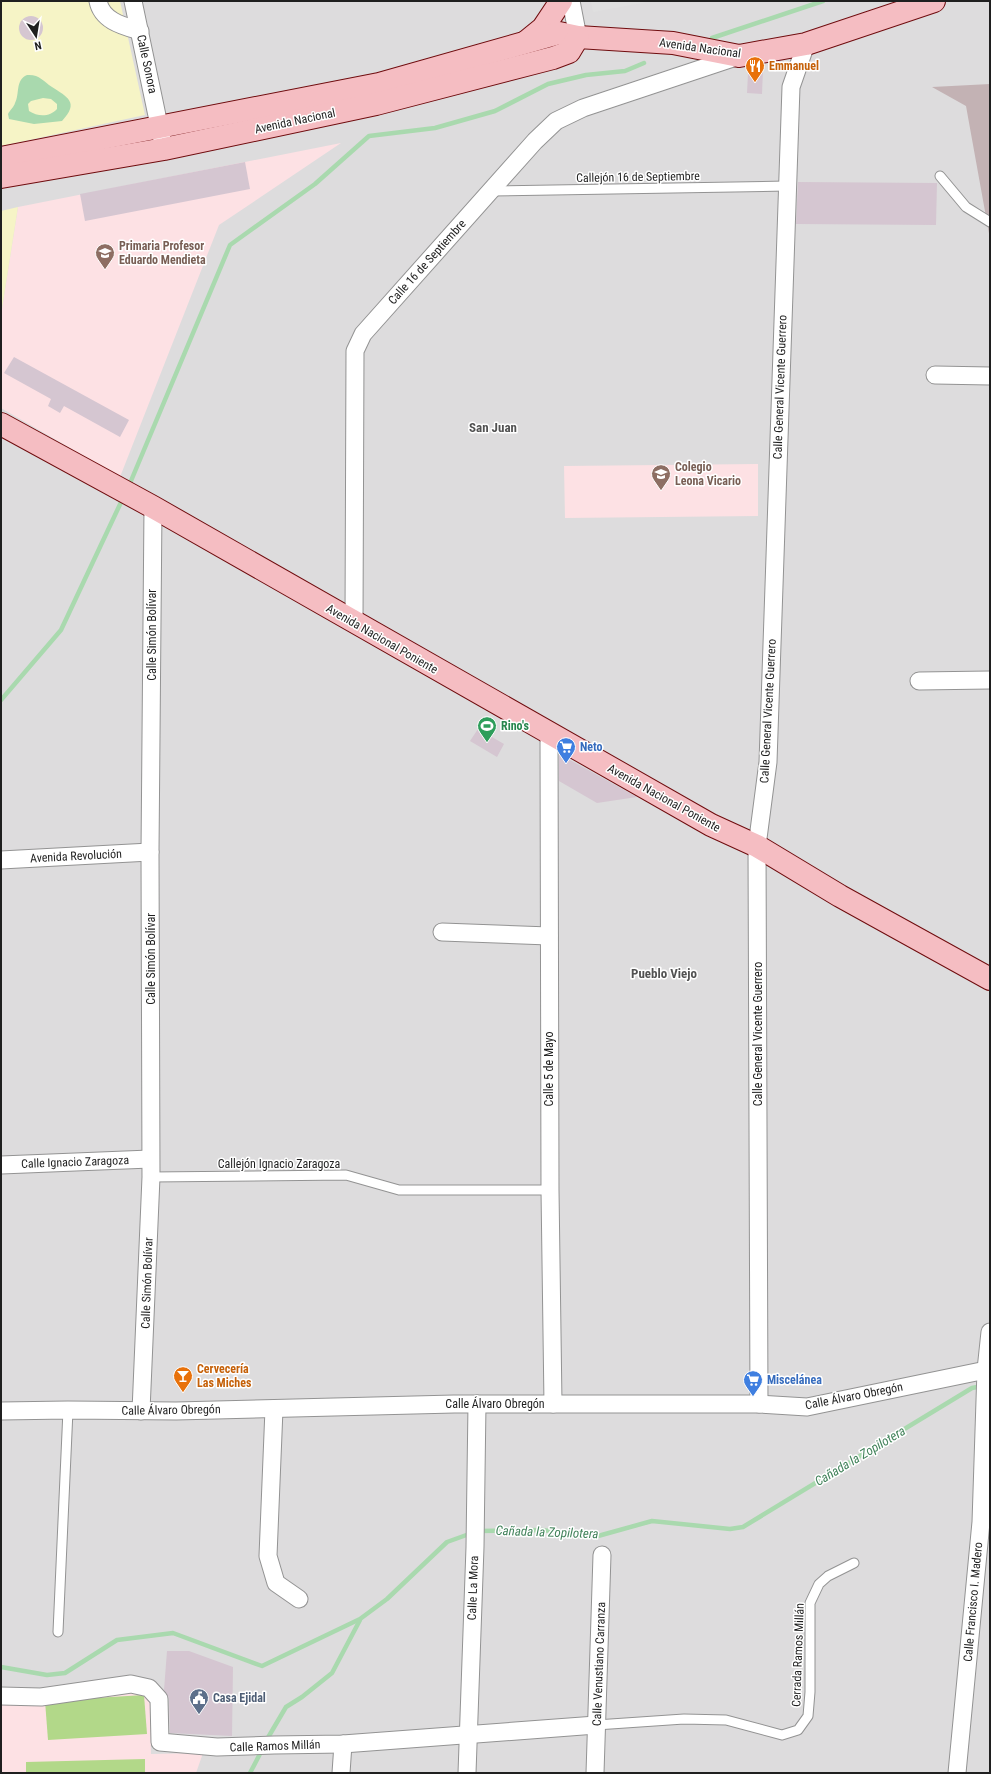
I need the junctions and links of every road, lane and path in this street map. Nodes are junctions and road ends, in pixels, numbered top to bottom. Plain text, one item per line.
1 (98, 1) edge
2 (133, 1) edge
3 (561, 1) edge
4 (571, 1) edge
5 (934, 1) edge
6 (140, 31) junction
7 (578, 37) junction
8 (523, 44) junction
9 (806, 44) junction
10 (739, 56) junction
11 (160, 127) junction
12 (164, 149) junction
13 (1, 158) edge
14 (1, 176) edge
15 (940, 176) dead end
16 (787, 186) junction
17 (490, 191) junction
18 (990, 222) edge
19 (935, 375) dead end
20 (990, 376) edge
21 (1, 424) edge
22 (153, 507) junction
23 (354, 622) junction
24 (990, 680) edge
25 (919, 681) dead end
26 (549, 733) junction
27 (757, 846) junction
28 (150, 852) junction
29 (1, 860) edge
30 (442, 932) dead end
31 (549, 936) junction
32 (990, 978) edge
33 (150, 1159) junction
34 (1, 1165) edge
35 (151, 1177) junction
36 (550, 1190) junction
37 (990, 1332) edge
38 (986, 1370) junction
39 (477, 1404) junction
40 (553, 1404) junction
41 (759, 1404) junction
42 (987, 1407) edge
43 (274, 1408) junction
44 (68, 1410) junction
45 (1, 1411) edge
46 (141, 1411) junction
47 (602, 1555) dead end
48 (854, 1563) dead end
49 (299, 1599) dead end
50 (58, 1632) dead end
51 (1, 1696) edge
52 (596, 1725) junction
53 (468, 1734) junction
54 (343, 1744) junction
55 (341, 1773) edge
56 (468, 1773) edge
57 (595, 1773) edge
58 (957, 1773) edge

1 - 6 street
2 - 6 street, Calle Sonora
3 - 8 main road
4 - 7 street
5 - 9 main road, Avenida Nacional
6 - 11 street, Calle Sonora
7 - 8 main road, Avenida Nacional
7 - 10 main road, Avenida Nacional
7 - 12 main road, Avenida Nacional
8 - 11 main road, Avenida Nacional
9 - 10 main road, Avenida Nacional
9 - 16 street, Calle General Vicente Guerrero
10 - 17 street, Calle 16 de Septiembre
11 - 12 street, Calle Sonora
11 - 13 main road, Avenida Nacional
12 - 14 main road, Avenida Nacional
15 - 18 lane
16 - 17 lane, Callejón 16 de Septiembre
16 - 27 street, Calle General Vicente Guerrero
17 - 23 street, Calle 16 de Septiembre
19 - 20 street
21 - 22 main road, Avenida Nacional Poniente
22 - 23 main road, Avenida Nacional Poniente
22 - 28 street, Calle Simón Bolívar
23 - 26 main road, Avenida Nacional Poniente
24 - 25 street
26 - 27 main road, Avenida Nacional Poniente
26 - 31 street, Calle 5 de Mayo
27 - 32 main road, Avenida Nacional Poniente
27 - 41 street, Calle General Vicente Guerrero
28 - 29 street, Avenida Revolución
28 - 33 street, Calle Simón Bolívar
30 - 31 street
31 - 36 street, Calle 5 de Mayo
33 - 34 street, Calle Ignacio Zaragoza
33 - 35 street, Calle Simón Bolívar
35 - 36 lane, Callejón Ignacio Zaragoza
35 - 46 street, Calle Simón Bolívar
36 - 40 street, Calle 5 de Mayo
37 - 38 street
38 - 41 street, Calle Álvaro Obregón
38 - 42 street, Calle Francisco I. Madero
39 - 40 street, Calle Álvaro Obregón
39 - 43 street, Calle Álvaro Obregón
39 - 53 street, Calle La Mora
40 - 41 street, Calle Álvaro Obregón
42 - 58 street, Calle Francisco I. Madero
43 - 46 street, Calle Álvaro Obregón
43 - 49 street
44 - 45 street, Calle Álvaro Obregón
44 - 46 street, Calle Álvaro Obregón
44 - 50 lane
47 - 52 street, Calle Venustiano Carranza
48 - 52 lane, Cerrada Ramos Millán
51 - 54 street, Calle Ramos Millán
52 - 53 street, Calle Ramos Millán
52 - 57 street, Calle Venustiano Carranza
53 - 54 street, Calle Ramos Millán
53 - 56 street, Calle La Mora
54 - 55 street

